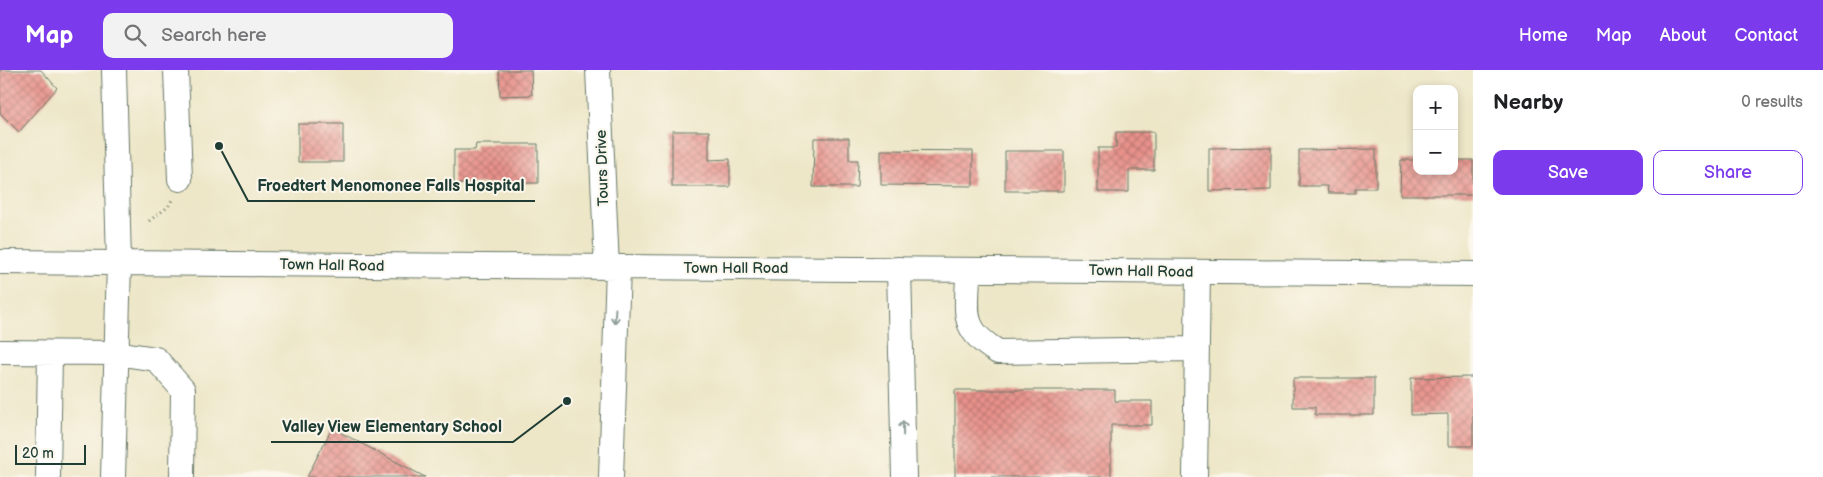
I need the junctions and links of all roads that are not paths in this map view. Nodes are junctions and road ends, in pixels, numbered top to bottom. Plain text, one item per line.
1 (114, 70) edge
2 (176, 70) edge
3 (598, 70) edge
4 (180, 179) road end
5 (0, 262) edge
6 (119, 263) junction
7 (612, 267) junction
8 (898, 269) junction
9 (968, 270) junction
10 (1198, 272) junction
11 (1473, 274) edge
12 (1196, 350) junction
13 (0, 352) edge
14 (50, 353) junction
15 (116, 353) junction
16 (48, 477) edge
17 (113, 477) edge
18 (182, 477) edge
19 (612, 477) edge
20 (904, 477) edge
21 (1195, 477) edge

1 - 6 street
2 - 4 street
3 - 7 street, Tours Drive
5 - 6 street, Town Hall Road
6 - 7 street, Town Hall Road
6 - 15 street
7 - 8 street, Town Hall Road
7 -> 19 street, Tours Drive
8 - 9 street, Town Hall Road
20 -> 8 street
9 - 10 street, Town Hall Road
9 - 12 street
10 - 11 street, Town Hall Road
10 - 12 street
12 - 21 street
13 - 14 street
14 - 15 street
14 - 16 street
15 - 17 street
15 - 18 street

